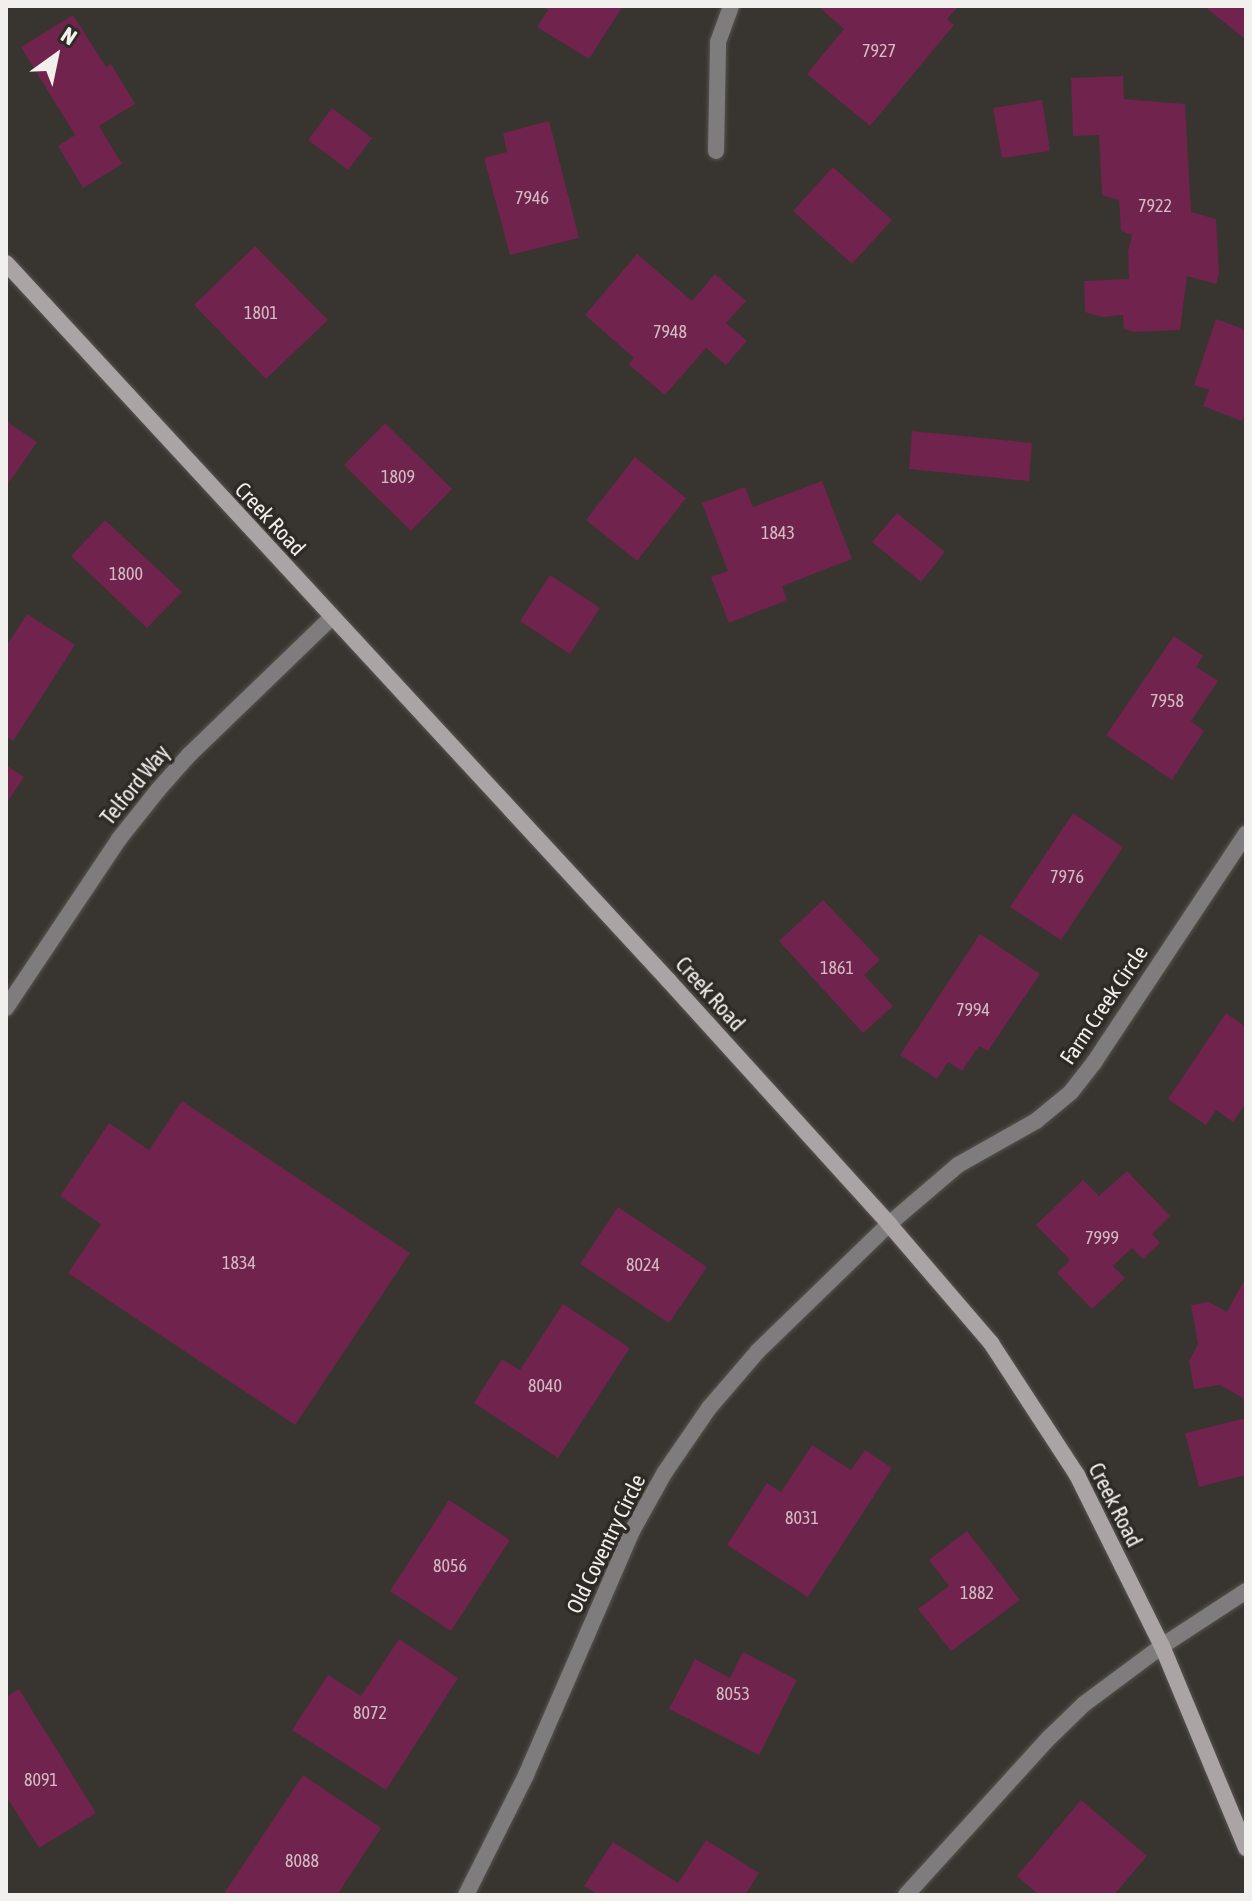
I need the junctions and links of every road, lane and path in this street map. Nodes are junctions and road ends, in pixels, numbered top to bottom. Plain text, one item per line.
1 (731, 6) edge
2 (716, 151) dead end
3 (6, 263) edge
4 (331, 618) junction
5 (1246, 834) edge
6 (6, 1008) edge
7 (889, 1224) junction
8 (1246, 1591) edge
9 (1162, 1646) junction
10 (1246, 1848) edge
11 (466, 1895) edge
12 (906, 1895) edge

1 - 2 street
3 - 4 street, Creek Road
4 - 6 street, Telford Way
4 - 7 street, Creek Road
5 - 7 street, Farm Creek Circle
7 - 9 street, Creek Road
7 - 11 street, Old Coventry Circle
8 - 9 street
9 - 10 street, Creek Road
9 - 12 street

